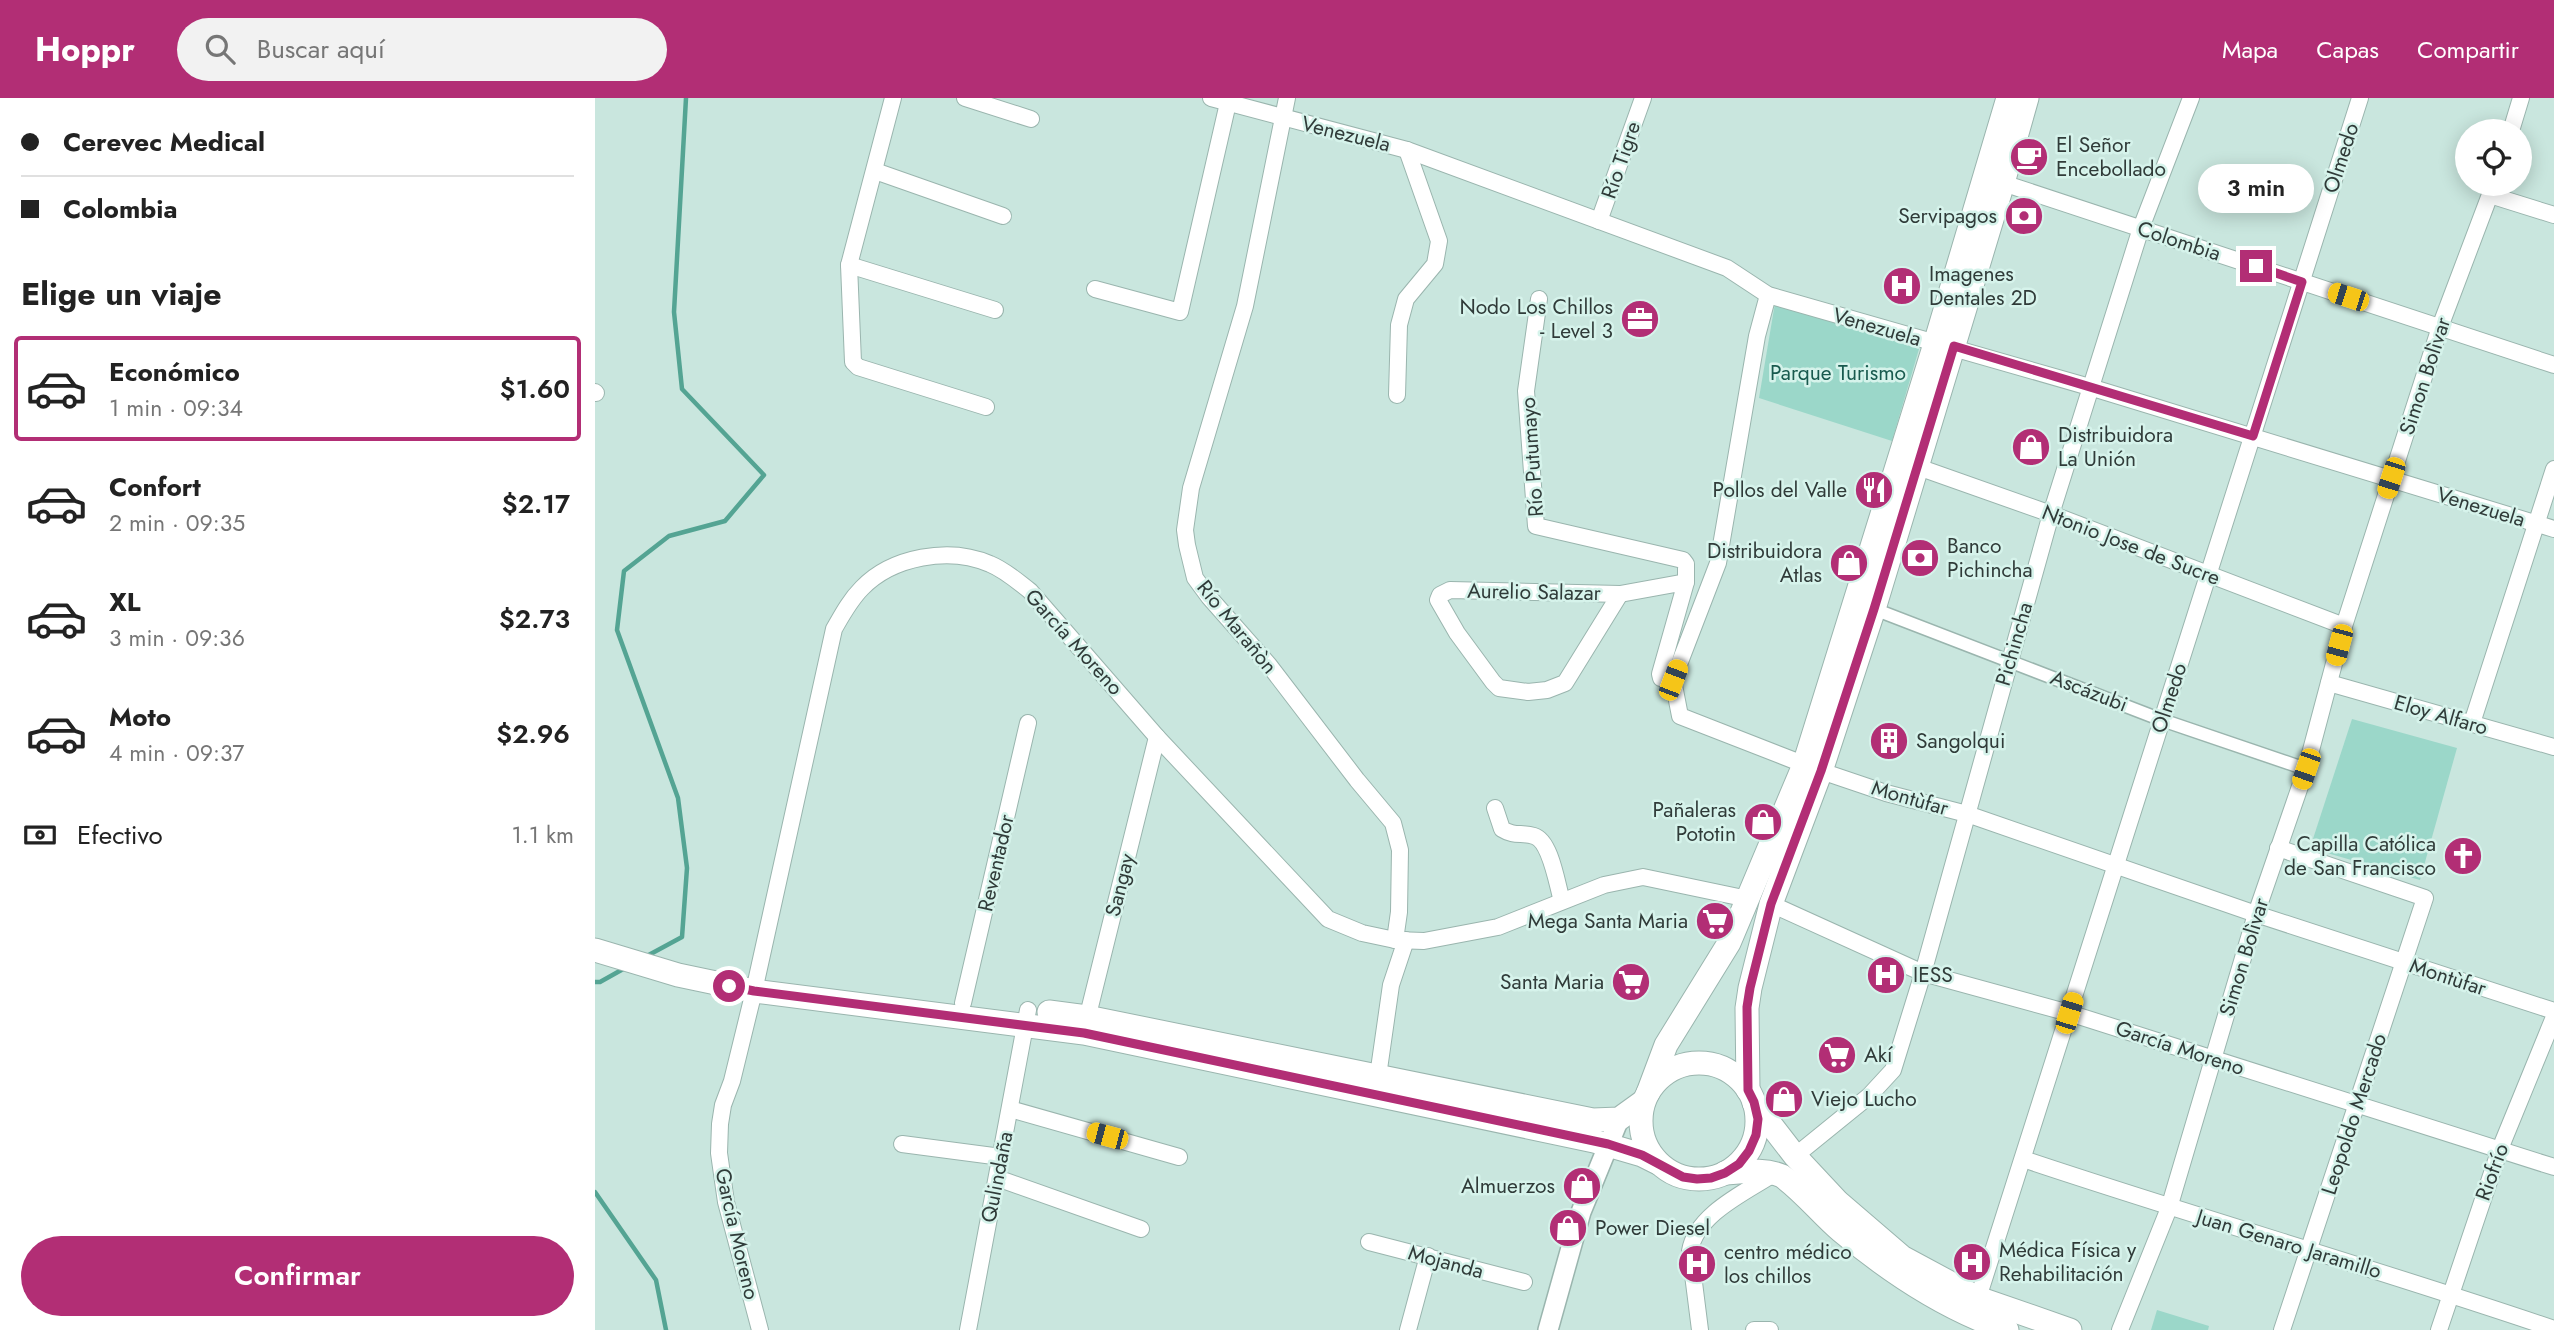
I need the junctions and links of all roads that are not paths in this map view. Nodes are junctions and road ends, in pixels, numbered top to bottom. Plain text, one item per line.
1 (893, 98) edge
2 (965, 98) edge
3 (1211, 98) edge
4 (1287, 98) edge
5 (1643, 98) edge
6 (2008, 98) edge
7 (2027, 98) edge
8 (2191, 98) edge
9 (2360, 98) edge
10 (2521, 98) edge
11 (1228, 103) junction
12 (1031, 118) dead end
13 (1282, 118) junction
14 (2515, 119) edge
15 (1408, 150) junction
16 (875, 172) junction
17 (2003, 184) junction
18 (2489, 196) edge
19 (2509, 196) edge
20 (2554, 215) edge
21 (1003, 216) dead end
22 (1599, 221) junction
23 (2141, 228) junction
24 (849, 265) junction
25 (2302, 282) junction
26 (1095, 289) dead end
27 (1768, 295) junction
28 (1539, 299) dead end
29 (995, 310) dead end
30 (2440, 327) junction
31 (1944, 345) junction
32 (2554, 365) edge
33 (2093, 388) junction
34 (1397, 395) dead end
35 (986, 408) dead end
36 (2253, 436) junction
37 (1918, 467) junction
38 (2554, 469) edge
39 (2391, 478) junction
40 (2051, 514) junction
41 (2535, 524) junction
42 (2554, 530) edge
43 (2208, 576) junction
44 (1686, 582) junction
45 (1620, 594) junction
46 (1874, 609) junction
47 (2344, 626) junction
48 (2009, 659) junction
49 (1673, 680) junction
50 (2329, 683) junction
51 (2162, 720) junction
52 (1028, 723) dead end
53 (2472, 723) junction
54 (1157, 737) junction
55 (2554, 747) edge
56 (1813, 768) junction
57 (2306, 769) junction
58 (1495, 808) dead end
59 (1967, 814) junction
60 (2279, 848) junction
61 (2116, 866) junction
62 (1748, 899) junction
63 (1562, 901) junction
64 (1771, 904) junction
65 (2256, 914) junction
66 (1401, 940) junction
67 (595, 941) edge
68 (2404, 962) junction
69 (1923, 973) junction
70 (755, 986) junction
71 (963, 1003) junction
72 (2554, 1011) edge
73 (2069, 1013) junction
74 (1027, 1017) junction
75 (2554, 1017) edge
76 (1085, 1025) junction
77 (2213, 1059) junction
78 (1378, 1076) junction
79 (1751, 1096) junction
80 (1646, 1097) junction
81 (2357, 1103) junction
82 (1010, 1109) junction
83 (1619, 1119) junction
84 (902, 1144) dead end
85 (1608, 1144) junction
86 (2500, 1149) junction
87 (1795, 1156) junction
88 (1001, 1157) junction
89 (1179, 1157) dead end
90 (1650, 1159) junction
91 (2023, 1159) junction
92 (2554, 1167) edge
93 (1725, 1173) junction
94 (1775, 1173) junction
95 (997, 1178) junction
96 (1595, 1178) junction
97 (2169, 1208) junction
98 (1140, 1229) dead end
99 (1369, 1242) dead end
100 (2309, 1248) junction
101 (1428, 1256) junction
102 (1524, 1282) dead end
103 (2450, 1293) junction
104 (1974, 1316) edge
105 (2554, 1329) edge
106 (760, 1330) edge
107 (968, 1330) edge
108 (1408, 1330) edge
109 (1548, 1330) edge
110 (1700, 1330) edge
111 (1754, 1330) edge
112 (1770, 1330) edge
113 (2007, 1330) edge
114 (2070, 1330) edge
115 (2120, 1330) edge
116 (2282, 1330) edge
117 (2439, 1330) edge

1 - 16 street
2 - 12 street
3 - 11 street, Venezuela
4 - 13 street, Río Marañòn
5 - 22 street, Río Tigre
6 - 31 main road
7 - 17 main road
8 - 23 street, Pichincha
9 - 25 street, Olmedo
10 - 14 street
11 - 13 street, Venezuela
11 - 26 street
13 - 15 street, Venezuela
13 - 66 street, Río Marañòn
15 - 22 street, Venezuela
15 - 34 street
16 - 21 street
16 - 24 street
17 - 23 street, Colombia
17 - 31 main road
18 - 30 street, Simon Bolìvar
19 - 20 street
22 - 27 street, Venezuela
23 - 25 street, Colombia
23 - 33 street, Pichincha
24 - 29 street
24 - 35 street
25 - 30 street, Colombia
25 - 36 street, Olmedo
27 - 31 street, Venezuela
27 - 49 street
28 - 44 street, Río Putumayo
30 - 32 street, Colombia
30 - 39 street, Simon Bolìvar
31 - 33 street, Venezuela
31 - 37 main road
31 - 56 main road
33 - 36 street, Venezuela
33 - 40 street, Pichincha
36 - 39 street, Venezuela
36 - 43 street, Olmedo
37 - 40 street, Ntonio Jose de Sucre
37 - 46 main road
38 - 41 street
39 - 41 street, Venezuela
39 - 47 street, Simon Bolìvar
40 - 43 street, Ntonio Jose de Sucre
40 - 48 street, Pichincha
41 - 42 street, Venezuela
41 - 53 street
43 - 47 street, Ntonio Jose de Sucre
43 - 51 street, Olmedo
44 - 45 street, Aurelio Salazar
44 - 49 street
45 - 45 street, Aurelio Salazar
46 - 48 street, Ascázubi
46 - 56 main road
47 - 50 street, Simon Bolìvar
48 - 51 street, Ascázubi
48 - 59 street, Pichincha
49 - 56 street, Montùfar
50 - 53 street, Eloy Alfaro
50 - 57 street, Simon Bolìvar
51 - 57 street, Ascázubi
51 - 61 street, Olmedo
52 - 71 street, Reventador
53 - 55 street, Eloy Alfaro
54 - 66 street, García Moreno
54 - 70 street, García Moreno
54 - 76 street, Sangay
56 - 59 street, Montùfar
56 - 62 main road
56 - 64 main road
57 - 60 street, Simon Bolìvar
58 - 63 street
59 - 61 street, Montùfar
59 - 69 street, Pichincha
60 - 65 street, Simon Bolìvar
60 - 68 street, Leopoldo Mercado
61 - 65 street, Montùfar
61 - 73 street, Olmedo
62 - 63 street, García Moreno
62 - 80 main road
63 - 66 street, García Moreno
64 - 69 street, García Moreno
64 - 79 main road
65 - 68 street, Montùfar
65 - 77 street, Simon Bolìvar
66 - 78 street, Río Marañòn
67 - 70 main road
68 - 72 street, Montùfar
68 - 81 street, Leopoldo Mercado
69 - 73 street, García Moreno
69 - 87 street, Pichincha
70 - 71 main road
70 - 74 main road
70 - 106 street, García Moreno
71 - 74 main road
73 - 77 street, García Moreno
73 - 91 street, Olmedo
74 - 76 main road
74 - 82 street, Qulindaña
75 - 86 street, Riofrío
76 - 78 main road
76 - 85 main road
77 - 81 street, García Moreno
77 - 97 street, Simon Bolìvar
78 - 83 main road
79 - 80 main road
79 - 87 main road
79 - 93 main road
80 - 83 main road
80 - 90 main road
81 - 86 street, García Moreno
81 - 100 street, Leopoldo Mercado
82 - 88 street, Qulindaña
82 - 89 street
83 - 85 street
84 - 88 street
85 - 90 main road
85 - 96 street
86 - 92 street, García Moreno
86 - 103 street, Riofrío
87 - 104 main road
88 - 95 street, Qulindaña
90 - 93 main road
90 - 96 street
91 - 97 street, Juan Genaro Jaramillo
91 - 104 street, Olmedo
93 - 94 main road
94 - 104 main road
94 - 110 street
95 - 98 street
95 - 107 street, Qulindaña
96 - 109 street
97 - 100 street, Juan Genaro Jaramillo
97 - 115 street, Simon Bolìvar
99 - 101 street, Mojanda
100 - 103 street, Juan Genaro Jaramillo
100 - 116 street, Leopoldo Mercado
101 - 102 street, Mojanda
101 - 108 street
103 - 105 street, Juan Genaro Jaramillo
103 - 117 street, Riofrío
104 - 113 main road
104 - 114 main road
111 - 112 street

